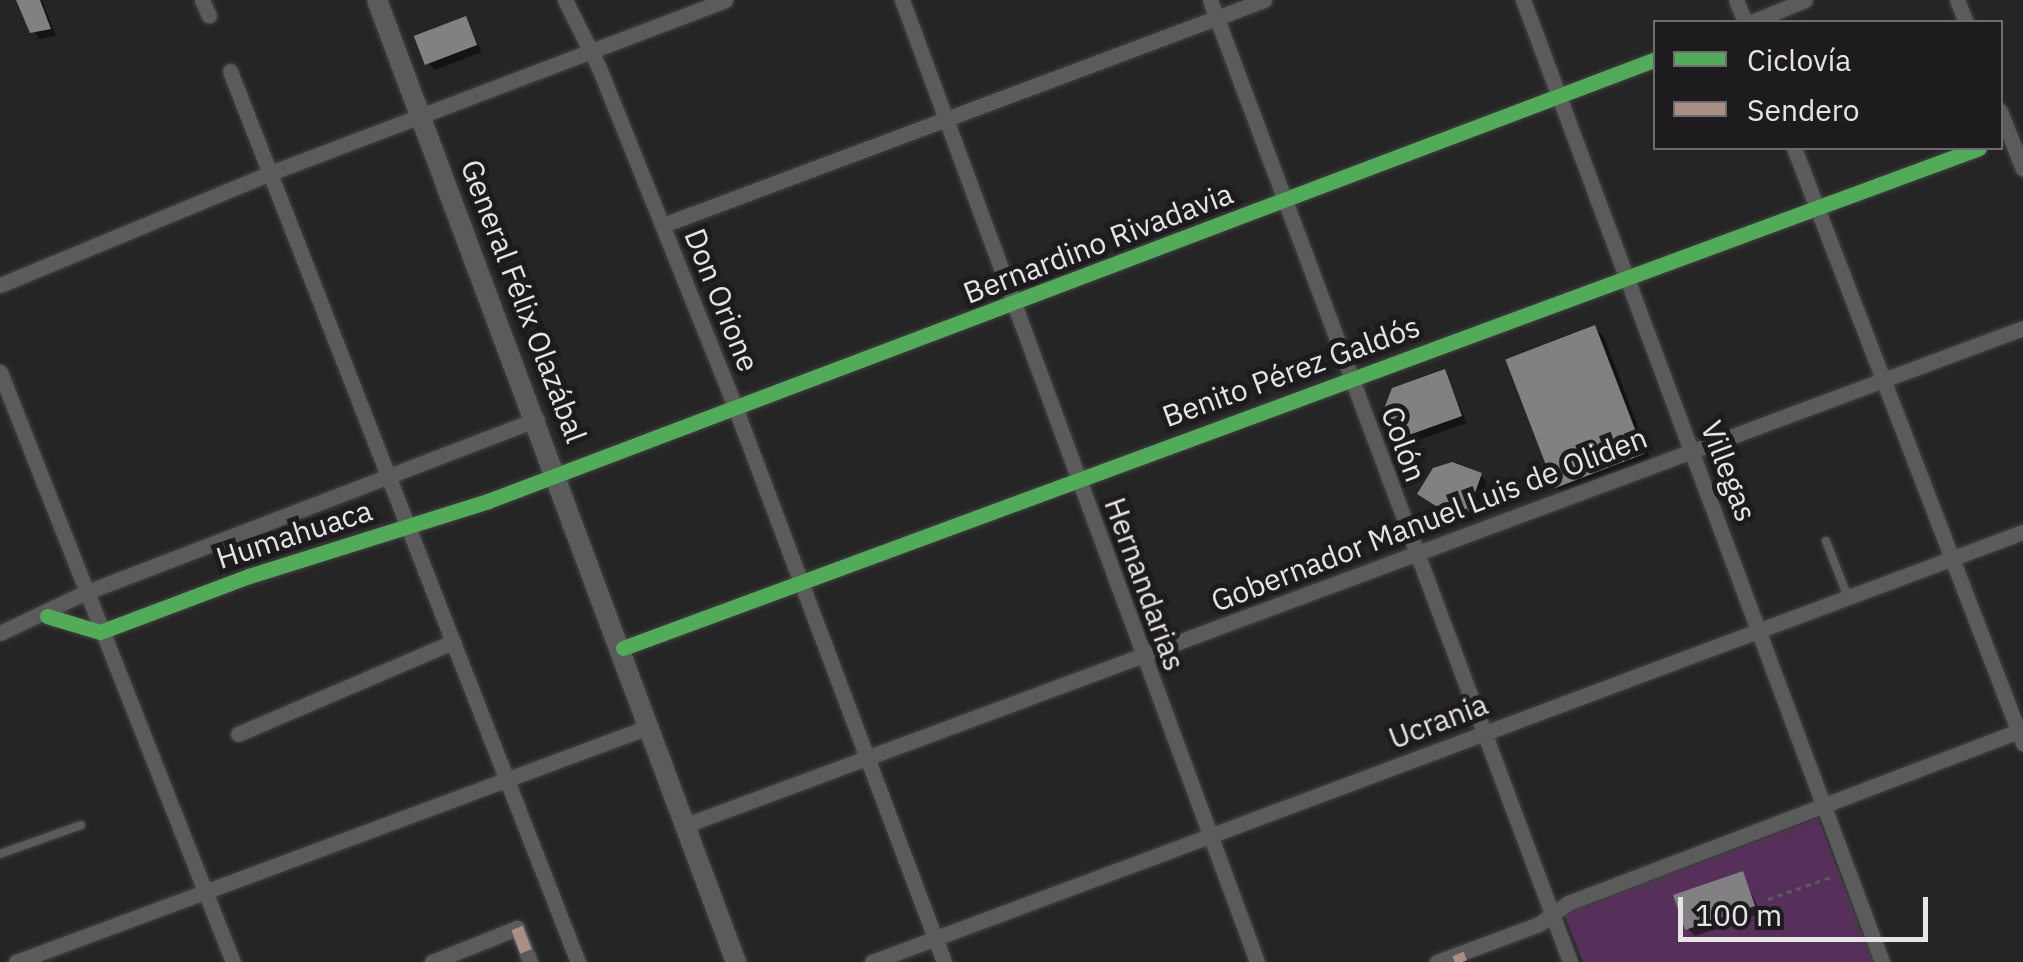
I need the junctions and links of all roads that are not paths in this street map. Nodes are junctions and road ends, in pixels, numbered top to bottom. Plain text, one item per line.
1 (202, 0) edge
2 (565, 0) edge
3 (725, 0) edge
4 (902, 0) edge
5 (1210, 0) edge
6 (1264, 0) edge
7 (1523, 0) edge
8 (1805, 0) edge
9 (382, 2) edge
10 (208, 16) dead end
11 (1217, 18) junction
12 (1757, 20) edge
13 (590, 52) junction
14 (1653, 60) edge
15 (230, 71) dead end
16 (1559, 94) junction
17 (420, 116) junction
18 (943, 120) junction
19 (2011, 136) edge
20 (1795, 150) edge
21 (1974, 150) edge
22 (2023, 170) edge
23 (270, 173) junction
24 (1284, 201) junction
25 (1817, 206) junction
26 (662, 225) junction
27 (1626, 277) junction
28 (0, 285) edge
29 (1014, 304) junction
30 (2023, 328) edge
31 (0, 372) edge
32 (1350, 378) junction
33 (1886, 379) junction
34 (735, 407) junction
35 (537, 419) junction
36 (1692, 449) junction
37 (386, 474) junction
38 (559, 475) junction
39 (1077, 480) junction
40 (410, 526) junction
41 (2023, 532) edge
42 (1826, 540) dead end
43 (1415, 553) junction
44 (1953, 557) junction
45 (800, 581) junction
46 (84, 593) junction
47 (1848, 597) junction
48 (48, 616) junction
49 (1760, 630) junction
50 (0, 632) edge
51 (100, 632) junction
52 (453, 642) junction
53 (624, 648) junction
54 (1143, 657) junction
55 (651, 726) junction
56 (238, 734) dead end
57 (1480, 734) junction
58 (2022, 734) edge
59 (867, 758) junction
60 (506, 778) junction
61 (1822, 807) junction
62 (81, 825) dead end
63 (686, 825) junction
64 (1209, 837) junction
65 (0, 854) edge
66 (206, 894) junction
67 (1552, 913) junction
68 (934, 938) junction
69 (1459, 958) edge
70 (16, 962) edge
71 (232, 962) edge
72 (432, 962) edge
73 (530, 962) edge
74 (578, 962) edge
75 (736, 962) edge
76 (872, 962) edge
77 (944, 962) edge
78 (1257, 962) edge
79 (1437, 962) edge
80 (1570, 962) edge
81 (1882, 962) edge

1 - 10 street
2 - 13 street, Don Orione
3 - 13 street
4 - 18 street, Hernandarias
5 - 11 street, Colón
6 - 11 street
7 - 16 street, Villegas
8 - 12 street
9 - 17 street, General Félix Olazábal
11 - 18 street
11 - 24 street, Colón
13 - 17 street
13 - 26 street, Don Orione
14 - 16 street, Bernardino Rivadavia
15 - 23 street
16 - 24 street, Bernardino Rivadavia
16 - 27 street, Villegas
17 - 23 street
17 - 35 street, General Félix Olazábal
18 - 26 street
18 - 29 street, Hernandarias
19 - 22 street
20 - 25 street
21 - 25 street, Benito Pérez Galdós
23 - 28 street
23 - 37 street
24 - 29 street, Bernardino Rivadavia
24 - 32 street, Colón
25 - 27 street, Benito Pérez Galdós
25 - 33 street
26 - 34 street, Don Orione
27 - 32 street, Benito Pérez Galdós
27 - 36 street, Villegas
29 - 34 street, Bernardino Rivadavia
29 - 39 street, Hernandarias
30 - 33 street, Gobernador Manuel Luis de Oliden
31 - 46 street
32 - 39 street, Benito Pérez Galdós
32 - 43 street, Colón
33 - 36 street, Gobernador Manuel Luis de Oliden
33 - 44 street
34 - 38 street, Bernardino Rivadavia
34 - 45 street, Don Orione
35 - 37 street, Humahuaca
35 - 38 street, General Félix Olazábal
36 - 43 street, Gobernador Manuel Luis de Oliden
36 - 49 street, Villegas
37 - 40 street
37 - 46 street, Humahuaca
38 - 40 street, Humahuaca
38 - 53 street, General Félix Olazábal
39 - 45 street, Benito Pérez Galdós
39 - 54 street, Hernandarias
40 - 51 street, Humahuaca
40 - 52 street
41 - 44 street, Ucrania
42 - 47 lane
43 - 54 street, Gobernador Manuel Luis de Oliden
43 - 57 street, Colón
44 - 47 street, Ucrania
44 - 58 street
45 - 53 street, Benito Pérez Galdós
45 - 59 street, Don Orione
46 - 48 street, Humahuaca
46 - 51 street
47 - 49 street, Ucrania
48 - 50 street, Humahuaca
48 - 51 street
49 - 57 street, Ucrania
49 - 61 street, Villegas
51 - 66 street
52 - 56 street
52 - 60 street
53 - 55 street, General Félix Olazábal
54 - 59 street, Gobernador Manuel Luis de Oliden
54 - 64 street, Hernandarias
55 - 60 street
55 - 63 street, General Félix Olazábal
57 - 64 street, Ucrania
57 - 67 street, Colón
58 - 61 street
59 - 63 street, Gobernador Manuel Luis de Oliden
59 - 68 street, Don Orione
60 - 66 street
60 - 74 street
61 - 67 street
61 - 81 street, Villegas
62 - 65 lane
63 - 75 street, General Félix Olazábal
64 - 68 street, Ucrania
64 - 78 street, Hernandarias
66 - 70 street
66 - 71 street
67 - 69 street
67 - 80 street, Colón
68 - 76 street, Ucrania
68 - 77 street, Don Orione
69 - 79 street
72 - 73 street

